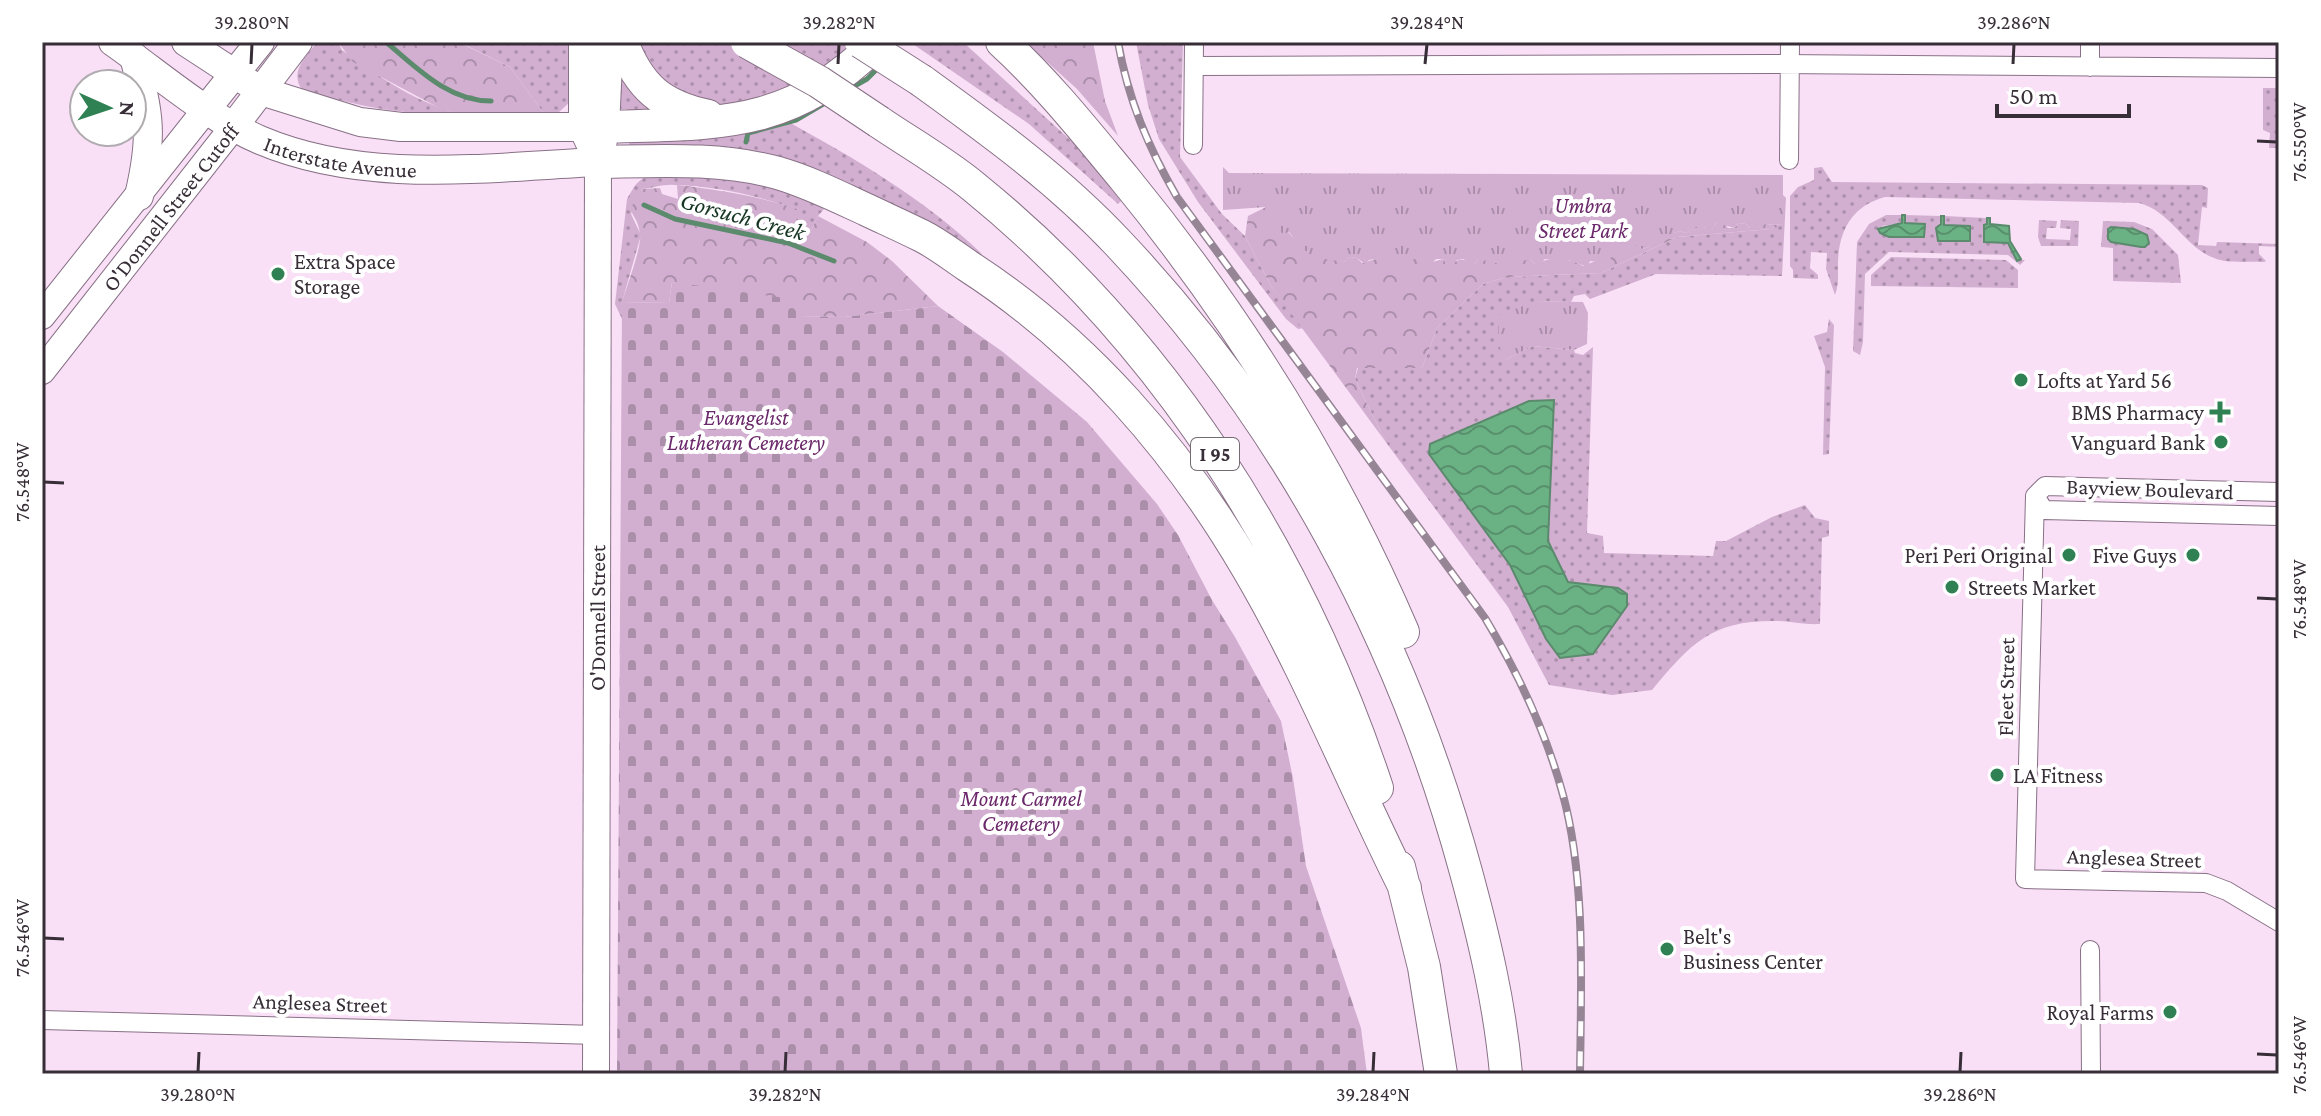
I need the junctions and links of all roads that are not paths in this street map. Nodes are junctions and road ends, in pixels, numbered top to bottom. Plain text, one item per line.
1 (186, 42) edge
2 (260, 42) edge
3 (298, 42) edge
4 (583, 42) edge
5 (609, 42) edge
6 (622, 42) edge
7 (747, 42) edge
8 (861, 42) edge
9 (878, 42) edge
10 (1002, 42) edge
11 (1194, 42) edge
12 (1790, 42) edge
13 (2090, 42) edge
14 (124, 50) edge
15 (1790, 64) junction
16 (1194, 66) junction
17 (2090, 67) junction
18 (2279, 68) edge
19 (234, 74) junction
20 (261, 91) junction
21 (207, 108) junction
22 (730, 121) junction
23 (234, 126) junction
24 (594, 127) junction
25 (1193, 145) dead end
26 (1789, 160) dead end
27 (598, 162) junction
28 (139, 196) junction
29 (42, 316) edge
30 (42, 371) edge
31 (2279, 492) edge
32 (2035, 496) junction
33 (2279, 516) edge
34 (1452, 821) junction
35 (2025, 879) joint
36 (1405, 888) junction
37 (2279, 922) edge
38 (2090, 950) dead end
39 (42, 1020) edge
40 (596, 1035) junction
41 (596, 1074) edge
42 (1441, 1074) edge
43 (1506, 1074) edge
44 (2091, 1074) edge

1 - 19 main road, Interstate Avenue
2 - 19 main road, O'Donnell Street Cutoff
3 - 20 main road, O'Donnell Street Cutoff
4 - 24 main road, O'Donnell Street
5 - 24 main road, O'Donnell Street
6 - 22 highway
7 - 36 highway, I 95, bridge
8 - 34 highway, I 95, bridge
9 - 22 highway
10 - 34 highway
11 - 16 street
12 - 15 street
13 - 17 street
14 - 21 main road, Interstate Avenue
14 - 28 main road
15 - 16 street
15 - 17 street
15 - 26 street
16 - 25 street
17 - 18 street
19 - 20 main road, Interstate Avenue
19 - 21 main road, O'Donnell Street Cutoff
20 - 23 main road, O'Donnell Street Cutoff
20 - 24 main road, Interstate Avenue
21 - 23 main road, Interstate Avenue
21 - 28 street, O'Donnell Street Cutoff
22 - 24 highway
23 - 27 main road, Interstate Avenue
23 - 30 street, O'Donnell Street Cutoff
24 - 27 main road, O'Donnell Street
27 - 36 highway
27 - 40 street, O'Donnell Street
28 - 29 street, O'Donnell Street Cutoff
31 - 32 street, Bayview Boulevard
32 - 33 street, Bayview Boulevard
32 - 35 street, Fleet Street
34 - 43 highway, I 95
35 - 37 street, Anglesea Street
36 - 42 highway, I 95
38 - 44 street
39 - 40 street, Anglesea Street
40 - 41 street, O'Donnell Street

